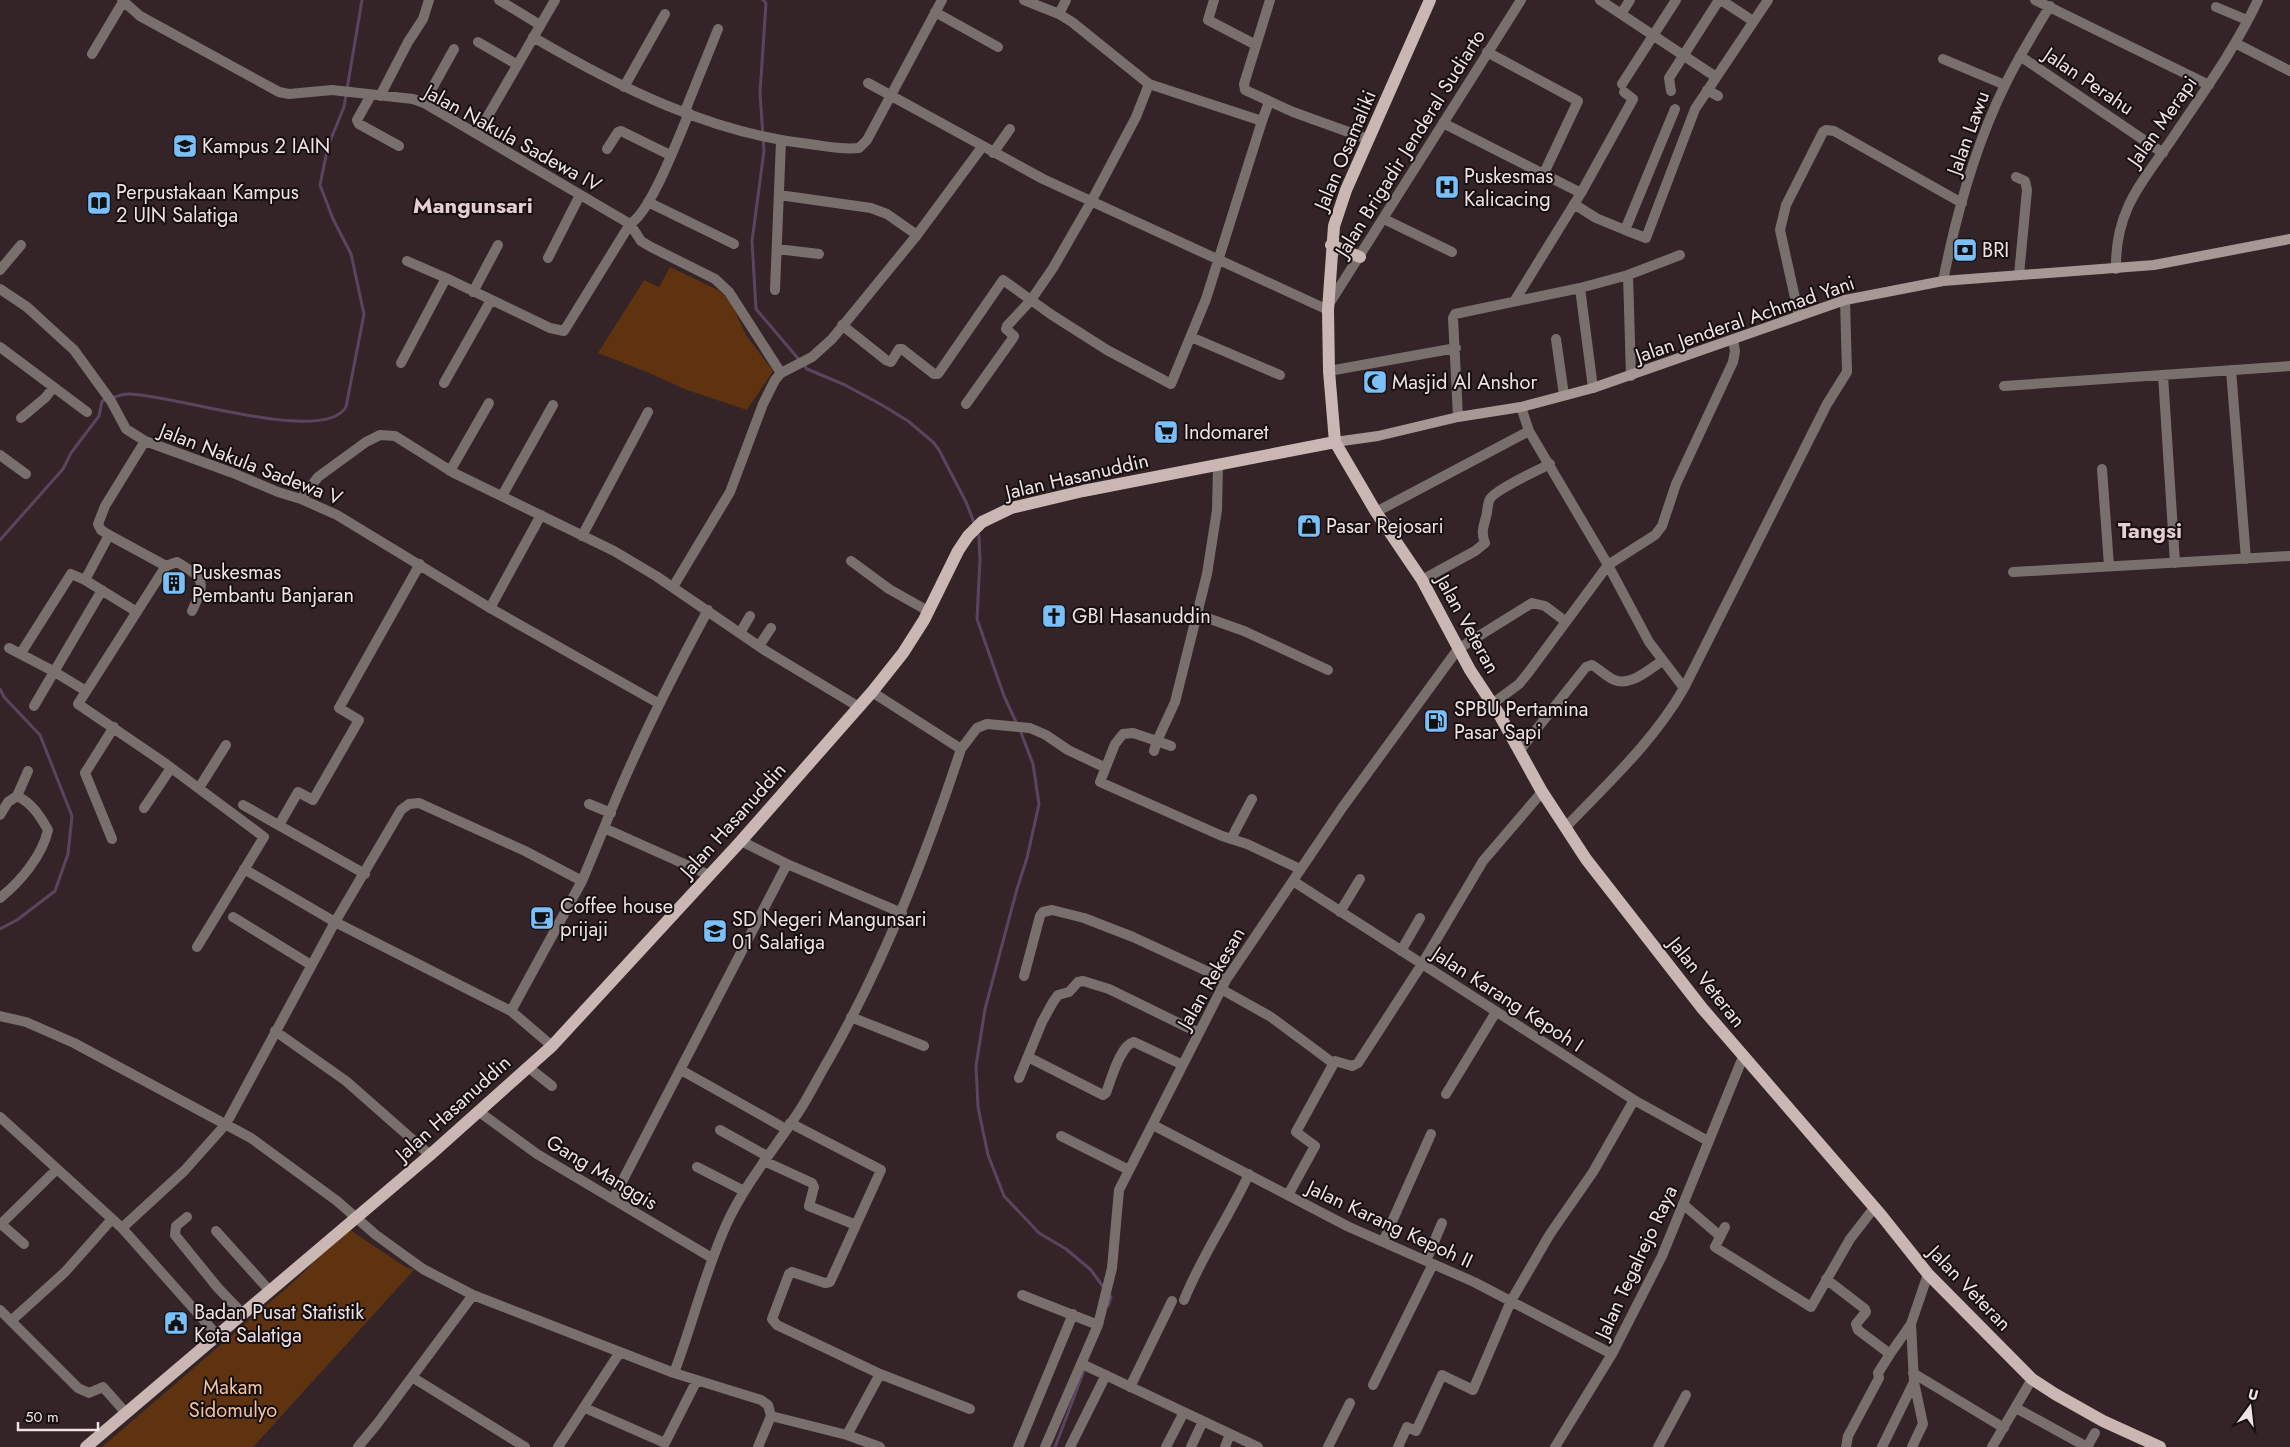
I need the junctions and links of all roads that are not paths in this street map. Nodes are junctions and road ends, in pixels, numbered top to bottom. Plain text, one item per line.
1 (429, 0) edge
2 (499, 0) edge
3 (555, 0) edge
4 (942, 0) edge
5 (1024, 0) edge
6 (1066, 0) edge
7 (1214, 0) edge
8 (1270, 0) edge
9 (1430, 0) edge
10 (1521, 0) edge
11 (1600, 0) edge
12 (1630, 0) edge
13 (1676, 0) edge
14 (1720, 0) edge
15 (1768, 0) edge
16 (2035, 0) edge
17 (2258, 0) edge
18 (122, 1) edge
19 (2050, 6) junction
20 (2216, 7) dead end
21 (935, 12) junction
22 (665, 14) dead end
23 (1059, 14) junction
24 (1621, 14) junction
25 (2247, 20) junction
26 (1753, 22) junction
27 (540, 25) junction
28 (718, 28) dead end
29 (1654, 36) junction
30 (533, 37) junction
31 (478, 42) dead end
32 (2235, 43) junction
33 (1256, 45) junction
34 (998, 46) dead end
35 (454, 49) dead end
36 (1487, 52) junction
37 (92, 54) dead end
38 (1684, 56) junction
39 (2020, 56) junction
40 (1943, 59) dead end
41 (516, 64) junction
42 (2290, 71) edge
43 (1716, 77) junction
44 (868, 83) dead end
45 (1149, 84) junction
46 (2005, 85) junction
47 (2208, 85) junction
48 (624, 86) junction
49 (1708, 90) junction
50 (1671, 91) dead end
51 (376, 95) junction
52 (890, 95) junction
53 (1718, 96) dead end
54 (424, 102) junction
55 (1269, 102) junction
56 (1675, 108) dead end
57 (687, 112) junction
58 (1262, 121) junction
59 (1442, 123) junction
60 (1010, 129) dead end
61 (478, 133) junction
62 (1368, 139) junction
63 (777, 140) junction
64 (399, 146) dead end
65 (982, 147) junction
66 (607, 150) dead end
67 (993, 152) junction
68 (2163, 153) junction
69 (670, 155) junction
70 (1544, 173) junction
71 (2016, 177) dead end
72 (1581, 193) junction
73 (580, 195) junction
74 (779, 195) junction
75 (648, 202) junction
76 (1092, 202) junction
77 (1962, 202) junction
78 (1574, 204) junction
79 (1384, 219) junction
80 (630, 224) junction
81 (1625, 230) junction
82 (917, 235) junction
83 (2290, 239) edge
84 (734, 244) dead end
85 (21, 245) dead end
86 (498, 245) dead end
87 (1331, 246) junction
88 (777, 249) junction
89 (1452, 252) dead end
90 (819, 254) dead end
91 (1680, 255) dead end
92 (1360, 257) junction
93 (548, 258) dead end
94 (1218, 260) junction
95 (407, 261) dead end
96 (2116, 269) junction
97 (0, 270) edge
98 (1628, 275) junction
99 (2019, 275) junction
100 (446, 278) junction
101 (1943, 281) junction
102 (1580, 288) junction
103 (0, 289) edge
104 (775, 290) dead end
105 (473, 292) junction
106 (491, 300) junction
107 (1031, 300) junction
108 (1515, 300) junction
109 (1845, 300) junction
110 (1329, 307) junction
111 (1799, 316) junction
112 (842, 326) junction
113 (1191, 337) junction
114 (1556, 340) dead end
115 (1733, 340) junction
116 (0, 346) edge
117 (1456, 348) junction
118 (401, 363) dead end
119 (2290, 366) edge
120 (2231, 370) junction
121 (1329, 371) junction
122 (781, 373) junction
123 (1280, 375) dead end
124 (2163, 375) junction
125 (1631, 376) junction
126 (444, 383) dead end
127 (2004, 386) dead end
128 (53, 388) junction
129 (1593, 388) junction
130 (1564, 395) junction
131 (489, 403) dead end
132 (966, 404) dead end
133 (553, 405) dead end
134 (1521, 407) junction
135 (87, 412) dead end
136 (648, 412) dead end
137 (1458, 417) junction
138 (21, 418) dead end
139 (1529, 431) junction
140 (145, 441) junction
141 (1335, 442) junction
142 (0, 455) edge
143 (1550, 464) junction
144 (1218, 465) junction
145 (450, 470) junction
146 (2102, 470) dead end
147 (26, 474) dead end
148 (502, 496) junction
149 (301, 499) junction
150 (1376, 512) junction
151 (541, 515) junction
152 (109, 535) junction
153 (582, 536) junction
154 (2290, 556) edge
155 (2246, 559) junction
156 (851, 561) dead end
157 (2175, 563) junction
158 (420, 564) junction
159 (1608, 565) junction
160 (166, 566) junction
161 (2109, 566) junction
162 (2013, 572) dead end
163 (86, 580) junction
164 (1422, 580) junction
165 (673, 587) junction
166 (102, 590) junction
167 (490, 608) junction
168 (708, 610) junction
169 (192, 611) dead end
170 (928, 611) junction
171 (137, 612) junction
172 (1196, 614) junction
173 (750, 616) dead end
174 (1564, 621) junction
175 (771, 628) dead end
176 (740, 633) junction
177 (759, 646) junction
178 (9, 648) dead end
179 (1458, 649) junction
180 (22, 653) junction
181 (1662, 661) junction
182 (1328, 670) dead end
183 (53, 671) junction
184 (1684, 688) junction
185 (86, 691) junction
186 (872, 692) junction
187 (658, 703) junction
188 (1492, 704) junction
189 (34, 706) dead end
190 (859, 707) junction
191 (114, 727) junction
192 (226, 745) dead end
193 (1156, 746) junction
194 (1172, 746) dead end
195 (961, 749) junction
196 (1520, 750) junction
197 (1104, 767) junction
198 (171, 768) junction
199 (28, 771) dead end
200 (199, 788) junction
201 (1542, 792) junction
202 (17, 796) junction
203 (1252, 799) dead end
204 (590, 804) dead end
205 (243, 805) dead end
206 (144, 808) dead end
207 (610, 813) junction
208 (0, 815) edge
209 (279, 825) junction
210 (1566, 827) junction
211 (604, 828) junction
212 (112, 839) dead end
213 (1231, 839) junction
214 (741, 841) junction
215 (787, 864) junction
216 (244, 869) junction
217 (1300, 869) junction
218 (365, 874) junction
219 (709, 875) junction
220 (1360, 878) dead end
221 (582, 881) junction
222 (1293, 881) junction
223 (0, 898) edge
224 (1340, 912) junction
225 (902, 913) junction
226 (233, 917) dead end
227 (1420, 918) dead end
228 (335, 922) junction
229 (197, 947) dead end
230 (1401, 951) junction
231 (1422, 964) junction
232 (311, 965) junction
233 (1024, 976) dead end
234 (1223, 985) junction
235 (511, 1011) junction
236 (1496, 1012) junction
237 (0, 1016) edge
238 (851, 1017) junction
239 (275, 1031) junction
240 (1199, 1033) junction
241 (552, 1046) junction
242 (924, 1046) dead end
243 (1028, 1057) junction
244 (1743, 1057) junction
245 (1333, 1063) junction
246 (1183, 1064) junction
247 (528, 1067) junction
248 (681, 1070) junction
249 (1020, 1078) dead end
250 (552, 1086) dead end
251 (1446, 1094) dead end
252 (1634, 1100) junction
253 (478, 1111) junction
254 (0, 1117) edge
255 (226, 1124) junction
256 (1153, 1125) junction
257 (788, 1126) junction
258 (720, 1130) dead end
259 (1431, 1134) dead end
260 (1061, 1136) dead end
261 (1708, 1141) junction
262 (430, 1155) junction
263 (766, 1159) junction
264 (696, 1167) dead end
265 (57, 1169) junction
266 (1129, 1170) junction
267 (1249, 1174) junction
268 (744, 1191) junction
269 (1288, 1195) junction
270 (613, 1199) junction
271 (1684, 1205) junction
272 (1874, 1208) junction
273 (187, 1216) dead end
274 (356, 1216) junction
275 (112, 1219) junction
276 (1442, 1223) dead end
277 (1, 1224) edge
278 (856, 1224) junction
279 (122, 1228) junction
280 (216, 1232) dead end
281 (1384, 1242) junction
282 (24, 1244) dead end
283 (712, 1258) junction
284 (1429, 1262) junction
285 (1928, 1274) junction
286 (1826, 1279) junction
287 (268, 1290) junction
288 (473, 1295) junction
289 (1022, 1295) dead end
290 (1184, 1300) dead end
291 (1172, 1301) dead end
292 (1512, 1301) junction
293 (0, 1310) edge
294 (242, 1313) junction
295 (1073, 1314) junction
296 (12, 1320) junction
297 (1911, 1324) junction
298 (1098, 1325) junction
299 (217, 1335) junction
300 (620, 1352) junction
301 (1612, 1354) junction
302 (1890, 1354) junction
303 (1086, 1366) junction
304 (674, 1373) junction
305 (880, 1374) junction
306 (1106, 1375) junction
307 (412, 1377) junction
308 (1914, 1377) junction
309 (2032, 1379) junction
310 (697, 1380) junction
311 (1373, 1385) dead end
312 (1130, 1387) junction
313 (1686, 1394) dead end
314 (1350, 1403) dead end
315 (584, 1408) junction
316 (2016, 1408) junction
317 (970, 1409) dead end
318 (1184, 1412) junction
319 (126, 1413) junction
320 (771, 1416) junction
321 (1203, 1421) junction
322 (2004, 1428) junction
323 (2094, 1433) dead end
324 (1230, 1434) junction
325 (847, 1435) junction
326 (86, 1447) edge
327 (358, 1447) edge
328 (525, 1447) edge
329 (558, 1447) edge
330 (758, 1447) edge
331 (880, 1447) edge
332 (1018, 1447) edge
333 (1045, 1447) edge
334 (1070, 1447) edge
335 (1166, 1447) edge
336 (1191, 1447) edge
337 (1225, 1447) edge
338 (1258, 1447) edge
339 (1328, 1447) edge
340 (1398, 1447) edge
341 (1555, 1447) edge
342 (1658, 1447) edge
343 (1846, 1447) edge
344 (1882, 1447) edge
345 (1912, 1447) edge
346 (1992, 1447) edge
347 (2087, 1447) edge
348 (2160, 1447) edge

1 - 51 street
2 - 27 street
3 - 27 street
4 - 21 street
5 - 23 street
6 - 23 street
7 - 33 street
8 - 33 street
9 - 62 main road, Jalan Osamaliki
10 - 36 street, Jalan Brigadir Jenderal Sudiarto
11 - 24 street
12 - 24 street
13 - 29 street
14 - 26 street
14 - 38 street
15 - 26 street
16 - 19 street
17 - 25 street, Jalan Merapi
18 - 37 street
18 - 51 street, Jalan Nakula Sadewa IV
19 - 39 street, Jalan Lawu
19 - 47 street
20 - 25 street
21 - 34 street
21 - 52 street
22 - 48 street
23 - 45 street
24 - 29 street
25 - 32 street, Jalan Merapi
26 - 43 street
27 - 30 street
28 - 57 street
29 - 38 street
29 - 72 street
30 - 41 street
30 - 48 street
31 - 41 street
32 - 42 street
32 - 47 street, Jalan Merapi
33 - 55 street
35 - 54 street
36 - 59 street, Jalan Brigadir Jenderal Sudiarto
36 - 70 street
38 - 43 street
38 - 50 street
39 - 46 street, Jalan Lawu
39 - 68 street, Jalan Perahu
40 - 46 street
41 - 61 street
43 - 49 street
44 - 52 street
45 - 58 street
45 - 76 street
46 - 77 street, Jalan Lawu
47 - 68 street, Jalan Merapi
48 - 57 street
49 - 53 street
49 - 81 street
51 - 54 street, Jalan Nakula Sadewa IV
51 - 64 street
52 - 63 street
52 - 65 street
54 - 61 street, Jalan Nakula Sadewa IV
55 - 58 street
55 - 62 street
56 - 81 street
57 - 63 street
57 - 69 street
58 - 94 street
59 - 70 street
59 - 79 street, Jalan Brigadir Jenderal Sudiarto
60 - 67 street
61 - 73 street, Jalan Nakula Sadewa IV
62 - 87 main road, Jalan Osamaliki
63 - 74 street
65 - 67 street
65 - 82 street
66 - 69 street
67 - 76 street
68 - 96 street, Jalan Merapi
69 - 75 street
70 - 72 street
71 - 99 street
72 - 78 street
73 - 80 street, Jalan Nakula Sadewa IV
73 - 93 street
74 - 82 street
74 - 88 street
75 - 80 street
75 - 84 street
76 - 94 street
76 - 107 street
77 - 101 street, Jalan Lawu
77 - 111 street
78 - 81 street
78 - 108 street
79 - 89 street
79 - 92 street, Jalan Brigadir Jenderal Sudiarto
80 - 106 street
80 - 122 street, Jalan Nakula Sadewa IV
82 - 112 street
83 - 96 main road, Jalan Jenderal Achmad Yani
85 - 97 street
86 - 105 street
87 - 92 main road
87 - 110 main road, Jalan Osamaliki
88 - 90 street
88 - 104 street
91 - 98 street
92 - 110 street, Jalan Brigadir Jenderal Sudiarto
94 - 110 street
94 - 113 street
95 - 100 street
96 - 99 main road, Jalan Jenderal Achmad Yani
98 - 102 street
98 - 125 street
99 - 101 main road, Jalan Jenderal Achmad Yani
100 - 105 street
100 - 118 street
101 - 109 main road, Jalan Jenderal Achmad Yani
102 - 108 street
102 - 129 street
103 - 140 street, Jalan Nakula Sadewa V
105 - 106 street
106 - 126 street
107 - 112 street
107 - 113 street
107 - 132 street
108 - 117 street
109 - 111 main road, Jalan Jenderal Achmad Yani
109 - 184 street
110 - 121 main road, Jalan Osamaliki
111 - 115 main road, Jalan Jenderal Achmad Yani
112 - 122 street
113 - 123 street
114 - 130 street
115 - 125 main road, Jalan Jenderal Achmad Yani
115 - 159 street
116 - 128 street
117 - 121 street
117 - 137 street
119 - 120 street
120 - 124 street
120 - 155 street
121 - 141 main road, Jalan Osamaliki
122 - 165 street
124 - 127 street
124 - 157 street
125 - 129 main road, Jalan Jenderal Achmad Yani
128 - 135 street
128 - 138 street
129 - 130 main road, Jalan Jenderal Achmad Yani
130 - 134 main road, Jalan Jenderal Achmad Yani
131 - 145 street
133 - 148 street
134 - 137 main road, Jalan Jenderal Achmad Yani
134 - 139 street
136 - 153 street
137 - 141 main road, Jalan Jenderal Achmad Yani
139 - 143 street
139 - 150 street
140 - 149 street, Jalan Nakula Sadewa V
140 - 152 street
141 - 144 main road, Jalan Hasanuddin
141 - 150 main road, Jalan Veteran
142 - 147 street
143 - 159 street
143 - 164 street
144 - 170 main road, Jalan Hasanuddin
144 - 172 street
145 - 148 street
145 - 149 street
146 - 161 street
148 - 151 street
149 - 158 street, Jalan Nakula Sadewa V
150 - 164 main road, Jalan Veteran
151 - 153 street
151 - 167 street
152 - 160 street
152 - 163 street
153 - 165 street
154 - 155 street
155 - 157 street
156 - 170 street
157 - 161 street
158 - 167 street, Jalan Nakula Sadewa V
158 - 209 street
159 - 174 street
159 - 181 street
160 - 169 street
160 - 171 street
161 - 162 street
163 - 166 street
163 - 180 street
164 - 179 main road, Jalan Veteran
165 - 168 street
166 - 171 street
166 - 183 street
167 - 187 street, Jalan Nakula Sadewa V
168 - 176 street
168 - 187 street
170 - 186 main road, Jalan Hasanuddin
171 - 185 street
172 - 182 street
172 - 193 street
173 - 176 street
174 - 179 street
174 - 188 street
175 - 177 street
176 - 177 street
177 - 190 street
178 - 180 street
179 - 188 main road, Jalan Veteran
179 - 217 street, Jalan Rekesan
180 - 183 street
181 - 184 street
181 - 196 street
183 - 185 street
183 - 189 street
184 - 210 street
185 - 191 street
186 - 190 main road, Jalan Hasanuddin
186 - 195 street
187 - 207 street
188 - 196 main road, Jalan Veteran
190 - 214 main road, Jalan Hasanuddin
191 - 198 street
191 - 212 street
192 - 200 street
193 - 194 street
193 - 197 street
195 - 197 street
195 - 225 street
196 - 201 main road, Jalan Veteran
197 - 213 street
198 - 200 street
198 - 206 street
199 - 202 street
200 - 216 street
201 - 210 main road, Jalan Veteran
201 - 231 street
202 - 208 street
202 - 223 street
203 - 213 street
204 - 207 street
205 - 209 street
207 - 211 street
209 - 218 street
210 - 244 main road, Jalan Veteran
211 - 219 street
211 - 221 street
213 - 217 street
214 - 215 street
214 - 219 main road, Jalan Hasanuddin
215 - 225 street
215 - 248 street
216 - 228 street
216 - 229 street
217 - 222 street, Jalan Rekesan
218 - 221 street
218 - 228 street
219 - 241 main road, Jalan Hasanuddin
220 - 224 street
221 - 235 street
222 - 224 street, Jalan Karang Kepoh I
222 - 234 street, Jalan Rekesan
224 - 230 street, Jalan Karang Kepoh I
225 - 238 street
226 - 232 street
227 - 230 street
228 - 232 street
228 - 235 street
230 - 231 street, Jalan Karang Kepoh I
231 - 236 street, Jalan Karang Kepoh I
231 - 245 street
232 - 239 street
233 - 234 street
234 - 240 street, Jalan Rekesan
234 - 245 street
235 - 241 street
236 - 251 street
236 - 252 street, Jalan Karang Kepoh I
237 - 255 street
238 - 242 street
238 - 257 street
239 - 255 street
239 - 262 street
240 - 243 street
240 - 246 street, Jalan Rekesan
241 - 247 main road, Jalan Hasanuddin
243 - 246 street
243 - 249 street
244 - 261 street, Jalan Tegalrejo Raya
244 - 272 main road, Jalan Veteran
245 - 269 street
246 - 256 street, Jalan Rekesan
247 - 250 street
247 - 253 main road, Jalan Hasanuddin
248 - 257 street
248 - 270 street
252 - 261 street, Jalan Karang Kepoh I
252 - 292 street
253 - 262 main road, Jalan Hasanuddin
253 - 270 street, Gang Manggis
254 - 265 street
255 - 274 street
255 - 279 street
256 - 266 street, Jalan Rekesan
256 - 267 street, Jalan Karang Kepoh II
257 - 263 street
257 - 278 street
258 - 263 street
259 - 281 street
260 - 266 street
261 - 271 street, Jalan Tegalrejo Raya
262 - 274 main road, Jalan Hasanuddin
263 - 268 street
263 - 278 street
264 - 268 street
265 - 275 street
265 - 277 street
266 - 298 street, Jalan Rekesan
267 - 269 street, Jalan Karang Kepoh II
267 - 290 street
268 - 283 street
269 - 281 street, Jalan Karang Kepoh II
270 - 283 street, Gang Manggis
271 - 286 street
271 - 301 street, Jalan Tegalrejo Raya
272 - 285 main road, Jalan Veteran
272 - 286 street
273 - 294 street
274 - 287 main road, Jalan Hasanuddin
274 - 288 street
275 - 279 street
275 - 296 street
276 - 284 street
277 - 282 street
278 - 305 street
279 - 299 street
280 - 287 street
281 - 284 street, Jalan Karang Kepoh II
283 - 304 street
284 - 292 street, Jalan Karang Kepoh II
284 - 311 street
285 - 297 street
285 - 309 main road, Jalan Veteran
286 - 302 street
287 - 294 main road, Jalan Hasanuddin
288 - 300 street
288 - 307 street
289 - 295 street
291 - 312 street
292 - 301 street, Jalan Karang Kepoh II
292 - 340 street
293 - 296 street
294 - 299 main road, Jalan Hasanuddin
295 - 298 street
295 - 332 street
296 - 319 street
297 - 302 street
297 - 308 street
298 - 303 street, Jalan Rekesan
299 - 319 main road, Jalan Hasanuddin
300 - 304 street
300 - 315 street
301 - 341 street, Jalan Tegalrejo Raya
302 - 343 street
303 - 306 street
303 - 333 street, Jalan Rekesan
304 - 310 street
305 - 317 street
305 - 325 street
306 - 312 street
306 - 334 street
307 - 327 street
307 - 328 street
308 - 322 street
308 - 344 street
308 - 345 street
309 - 316 street
309 - 348 main road, Jalan Veteran
310 - 315 street
310 - 320 street
312 - 318 street
313 - 342 street
314 - 339 street
315 - 329 street
316 - 322 street
316 - 347 street
318 - 321 street
318 - 335 street
319 - 326 main road, Jalan Hasanuddin
320 - 325 street
320 - 330 street
321 - 324 street
321 - 336 street
322 - 346 street
323 - 347 street
324 - 337 street
324 - 338 street
325 - 331 street

